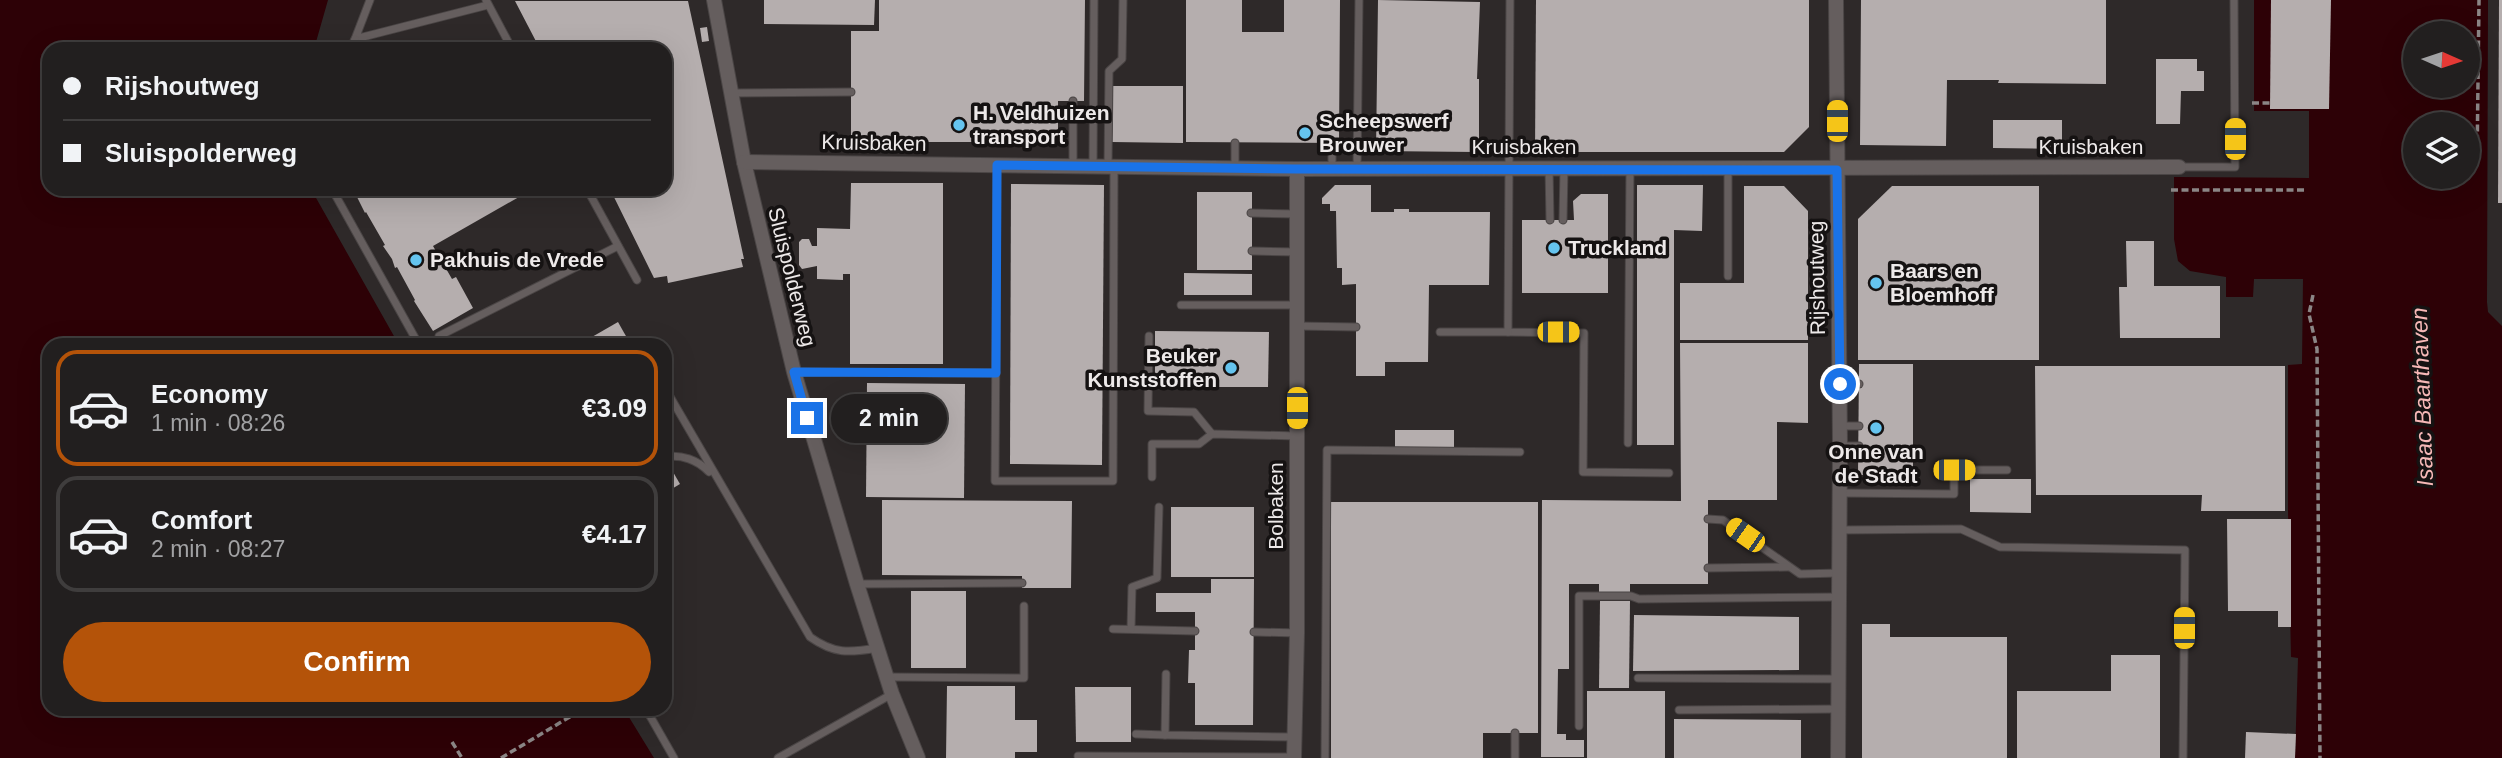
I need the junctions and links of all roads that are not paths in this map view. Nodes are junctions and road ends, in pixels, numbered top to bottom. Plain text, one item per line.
1 (369, 0) edge
2 (714, 0) edge
3 (1094, 0) edge
4 (1123, 0) edge
5 (1359, 0) edge
6 (1510, 0) edge
7 (1836, 0) edge
8 (2235, 0) edge
9 (487, 2) edge
10 (355, 39) junction
11 (354, 42) edge
12 (508, 42) edge
13 (851, 92) dead end
14 (731, 93) junction
15 (1073, 101) dead end
16 (1235, 143) dead end
17 (1332, 143) dead end
18 (744, 162) junction
19 (997, 165) junction
20 (1073, 166) junction
21 (1093, 167) junction
22 (1111, 167) junction
23 (2179, 167) joint
24 (1235, 168) junction
25 (1509, 168) junction
26 (1630, 168) junction
27 (1728, 168) junction
28 (1297, 169) junction
29 (1332, 169) junction
30 (1357, 169) junction
31 (1556, 169) junction
32 (1837, 170) junction
33 (336, 196) edge
34 (591, 196) edge
35 (1251, 213) dead end
36 (1297, 214) junction
37 (1550, 220) dead end
38 (1563, 220) dead end
39 (618, 246) junction
40 (1252, 251) dead end
41 (1297, 252) junction
42 (1728, 276) dead end
43 (637, 280) dead end
44 (1181, 305) dead end
45 (1297, 305) junction
46 (1297, 326) junction
47 (1356, 327) dead end
48 (1440, 332) dead end
49 (1508, 332) junction
50 (439, 336) dead end
51 (1149, 336) dead end
52 (415, 338) edge
53 (794, 372) junction
54 (996, 373) junction
55 (1840, 384) junction
56 (1859, 384) dead end
57 (672, 400) edge
58 (1840, 426) junction
59 (1859, 426) dead end
60 (1212, 433) junction
61 (1297, 436) junction
62 (1628, 443) dead end
63 (1840, 446) junction
64 (1858, 446) dead end
65 (1520, 452) dead end
66 (672, 456) edge
67 (2007, 470) dead end
68 (1669, 473) dead end
69 (1152, 477) dead end
70 (717, 480) junction
71 (1839, 493) junction
72 (1159, 506) dead end
73 (1708, 519) dead end
74 (1840, 530) junction
75 (1790, 566) junction
76 (1708, 568) dead end
77 (1839, 573) junction
78 (1022, 583) dead end
79 (857, 584) junction
80 (1839, 597) junction
81 (1024, 606) dead end
82 (1113, 629) dead end
83 (1131, 629) junction
84 (1195, 631) dead end
85 (1254, 632) dead end
86 (1297, 633) junction
87 (877, 648) junction
88 (1166, 674) dead end
89 (887, 677) junction
90 (1638, 678) dead end
91 (1838, 679) junction
92 (892, 694) junction
93 (1838, 709) junction
94 (1679, 710) dead end
95 (650, 716) edge
96 (1579, 726) dead end
97 (1515, 733) dead end
98 (1136, 734) dead end
99 (1165, 735) junction
100 (1294, 737) junction
101 (1078, 756) dead end
102 (1194, 757) edge
103 (1294, 757) edge
104 (674, 758) edge
105 (778, 758) edge
106 (918, 758) edge
107 (1325, 758) edge
108 (1515, 758) edge
109 (1838, 758) edge
110 (2183, 758) edge

1 - 10 lane
2 - 14 street, Sluispolderweg
3 - 21 lane
4 - 22 lane
5 - 30 lane
6 - 25 lane
7 - 32 street, Rijshoutweg
8 - 23 lane
9 - 10 lane
9 - 12 lane
10 - 11 lane
13 - 14 lane
14 - 18 street, Sluispolderweg
15 - 20 lane
16 - 24 lane
17 - 29 lane
18 - 19 street, Kruisbaken
18 - 53 street, Sluispolderweg
19 - 20 street, Kruisbaken
19 - 54 lane
20 - 21 street, Kruisbaken
21 - 22 street, Kruisbaken
22 - 24 street, Kruisbaken
22 - 54 lane
23 - 32 street, Kruisbaken
24 - 28 street, Kruisbaken
25 - 30 street, Kruisbaken
25 - 31 street, Kruisbaken
25 - 49 lane
26 - 27 street, Kruisbaken
26 - 31 street, Kruisbaken
26 - 62 lane
27 - 32 street, Kruisbaken
27 - 42 lane
28 - 29 street, Kruisbaken
28 - 36 street, Bolbaken
29 - 30 street, Kruisbaken
31 - 37 lane
31 - 38 lane
32 - 55 street, Rijshoutweg
33 - 52 lane
34 - 39 lane
35 - 36 lane
36 - 41 street, Bolbaken
39 - 43 lane
39 - 50 lane
40 - 41 lane
41 - 45 street, Bolbaken
44 - 45 lane
45 - 46 street, Bolbaken
46 - 47 lane
46 - 61 street, Bolbaken
48 - 49 lane
49 - 68 lane
51 - 60 lane
53 - 54 lane
53 - 79 street, Sluispolderweg
55 - 56 lane
55 - 58 street, Rijshoutweg
57 - 70 lane
58 - 59 lane
58 - 63 street, Rijshoutweg
60 - 61 lane
60 - 69 lane
61 - 86 street, Bolbaken
63 - 64 lane
63 - 71 street, Rijshoutweg
65 - 107 lane
66 - 70 lane
67 - 71 lane
70 - 87 lane
71 - 74 street, Rijshoutweg
72 - 83 lane
73 - 75 lane
74 - 77 street, Rijshoutweg
74 - 110 lane
75 - 76 lane
75 - 77 lane
77 - 80 street, Rijshoutweg
78 - 79 lane
79 - 87 street, Sluispolderweg
80 - 91 street, Rijshoutweg
80 - 96 lane
81 - 89 lane
82 - 83 lane
83 - 84 lane
85 - 86 lane
86 - 100 street, Bolbaken
87 - 89 street, Sluispolderweg
88 - 99 lane
89 - 92 street, Sluispolderweg
90 - 91 lane
91 - 93 street, Rijshoutweg
92 - 105 lane
92 - 106 street, Sluispolderweg
93 - 94 lane
93 - 109 street, Rijshoutweg
95 - 104 lane
97 - 108 lane
98 - 99 lane
99 - 100 lane
100 - 103 street, Bolbaken
101 - 102 lane
102 - 103 lane

